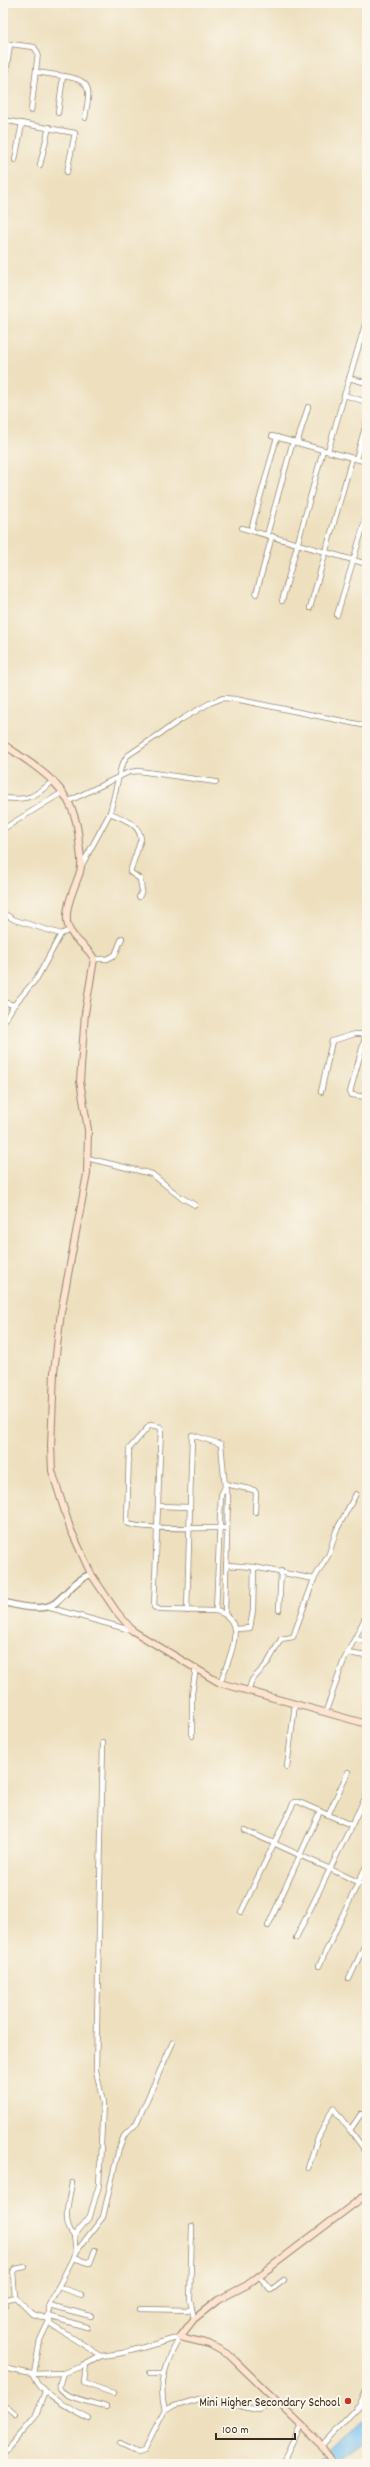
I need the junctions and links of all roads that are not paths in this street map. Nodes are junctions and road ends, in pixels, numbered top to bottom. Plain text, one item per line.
1 (3, 44) edge
2 (10, 44) junction
3 (36, 72) junction
4 (64, 76) junction
5 (3, 96) edge
6 (31, 111) dead end
7 (58, 114) dead end
8 (85, 118) dead end
9 (3, 120) edge
10 (22, 123) junction
11 (49, 127) junction
12 (15, 160) dead end
13 (40, 165) dead end
14 (67, 172) dead end
15 (366, 321) dead end
16 (349, 378) junction
17 (367, 383) edge
18 (344, 395) junction
19 (367, 402) edge
20 (308, 406) dead end
21 (367, 420) edge
22 (295, 442) junction
23 (325, 450) junction
24 (354, 458) junction
25 (367, 462) edge
26 (367, 514) edge
27 (242, 528) dead end
28 (251, 530) junction
29 (267, 535) junction
30 (272, 536) junction
31 (299, 544) junction
32 (326, 552) junction
33 (354, 560) junction
34 (367, 564) edge
35 (256, 594) dead end
36 (282, 601) dead end
37 (310, 608) dead end
38 (337, 615) dead end
39 (367, 617) edge
40 (365, 623) dead end
41 (367, 726) edge
42 (3, 744) edge
43 (119, 775) junction
44 (55, 781) junction
45 (216, 782) dead end
46 (63, 792) junction
47 (3, 798) edge
48 (69, 800) junction
49 (110, 813) junction
50 (3, 829) edge
51 (82, 865) junction
52 (139, 897) dead end
53 (3, 913) edge
54 (70, 930) junction
55 (61, 934) junction
56 (122, 938) dead end
57 (94, 959) junction
58 (3, 1002) edge
59 (14, 1005) junction
60 (3, 1023) edge
61 (366, 1034) edge
62 (321, 1092) dead end
63 (367, 1097) edge
64 (87, 1158) junction
65 (195, 1205) dead end
66 (225, 1486) junction
67 (356, 1494) dead end
68 (158, 1506) junction
69 (189, 1507) junction
70 (254, 1512) dead end
71 (158, 1526) junction
72 (189, 1527) junction
73 (220, 1528) junction
74 (227, 1528) junction
75 (226, 1565) junction
76 (254, 1567) junction
77 (281, 1571) junction
78 (91, 1574) junction
79 (314, 1579) junction
80 (3, 1602) edge
81 (48, 1607) junction
82 (280, 1610) dead end
83 (187, 1611) junction
84 (216, 1611) junction
85 (224, 1613) junction
86 (367, 1614) edge
87 (235, 1629) junction
88 (136, 1632) junction
89 (354, 1639) junction
90 (367, 1641) edge
91 (347, 1653) junction
92 (367, 1656) edge
93 (196, 1667) junction
94 (217, 1682) junction
95 (248, 1692) junction
96 (295, 1704) junction
97 (326, 1711) junction
98 (367, 1724) edge
99 (192, 1736) dead end
100 (103, 1743) dead end
101 (287, 1767) dead end
102 (348, 1772) dead end
103 (367, 1794) edge
104 (320, 1811) junction
105 (328, 1815) junction
106 (351, 1825) junction
107 (245, 1830) dead end
108 (273, 1843) junction
109 (299, 1855) junction
110 (367, 1864) edge
111 (329, 1869) junction
112 (358, 1882) junction
113 (367, 1886) edge
114 (241, 1912) dead end
115 (268, 1926) dead end
116 (296, 1938) dead end
117 (367, 1940) edge
118 (319, 1966) dead end
119 (349, 1979) dead end
120 (173, 2042) dead end
121 (361, 2114) dead end
122 (350, 2130) junction
123 (367, 2153) edge
124 (308, 2168) dead end
125 (72, 2183) dead end
126 (367, 2194) edge
127 (192, 2226) dead end
128 (74, 2238) junction
129 (75, 2250) junction
130 (94, 2250) dead end
131 (73, 2258) junction
132 (25, 2267) dead end
133 (259, 2276) junction
134 (284, 2280) dead end
135 (58, 2287) junction
136 (3, 2292) edge
137 (82, 2295) dead end
138 (15, 2297) junction
139 (4, 2300) edge
140 (49, 2305) junction
141 (140, 2309) dead end
142 (192, 2310) junction
143 (3, 2313) edge
144 (91, 2316) dead end
145 (49, 2319) junction
146 (194, 2319) junction
147 (87, 2327) dead end
148 (180, 2337) junction
149 (101, 2356) junction
150 (86, 2364) junction
151 (3, 2368) edge
152 (63, 2373) junction
153 (150, 2373) dead end
154 (165, 2373) junction
155 (33, 2374) junction
156 (367, 2389) edge
157 (45, 2392) junction
158 (113, 2393) dead end
159 (276, 2401) junction
160 (3, 2404) edge
161 (106, 2407) dead end
162 (165, 2409) junction
163 (15, 2414) dead end
164 (88, 2419) dead end
165 (301, 2425) junction
166 (120, 2443) dead end
167 (323, 2448) junction
168 (3, 2454) edge
169 (282, 2464) edge
170 (333, 2464) edge

1 - 2 street
2 - 3 street
2 - 5 street
3 - 4 street
3 - 6 street
4 - 7 street
4 - 8 street
9 - 10 street
10 - 11 street
10 - 12 street
11 - 13 street
11 - 14 street
15 - 16 street
16 - 17 street
16 - 18 street
18 - 19 street
18 - 23 street
20 - 22 street
21 - 24 street
22 - 23 street
22 - 28 street
22 - 29 street
23 - 24 street
23 - 31 street
24 - 25 street
24 - 32 street
26 - 33 street
27 - 28 street
28 - 29 street
29 - 30 street
30 - 31 street
30 - 35 street
31 - 32 street
31 - 36 street
32 - 33 street
32 - 37 street
33 - 34 street
33 - 38 street
39 - 40 street
41 - 43 street
42 - 44 main road
43 - 45 street
43 - 48 street
43 - 49 street
44 - 46 main road
44 - 47 street
46 - 48 main road
46 - 50 street
48 - 51 main road
49 - 51 street
49 - 52 street
51 - 54 main road
53 - 55 street
54 - 55 street
54 - 57 main road
55 - 59 street
56 - 57 street
57 - 64 main road
58 - 59 street
59 - 60 street
61 - 62 street
61 - 63 street
64 - 65 street
64 - 78 main road
66 - 69 street
66 - 70 street
66 - 73 street
66 - 74 street
67 - 79 street
68 - 69 street
68 - 71 street
68 - 71 street
69 - 72 street
71 - 72 street
71 - 83 street
72 - 73 street
72 - 83 street
73 - 74 street
73 - 84 street
74 - 75 street
75 - 76 street
75 - 85 street
76 - 77 street
76 - 87 street
77 - 79 street
77 - 82 street
78 - 81 street
78 - 88 main road
79 - 95 street
80 - 81 street
81 - 88 street
83 - 84 street
84 - 85 street
85 - 87 street
86 - 89 street
87 - 94 street
88 - 93 main road
89 - 90 street
89 - 91 street
91 - 92 street
91 - 97 street
93 - 94 main road
93 - 99 street
94 - 95 main road
95 - 96 main road
96 - 97 main road
96 - 101 street
97 - 98 main road
100 - 128 street
102 - 105 street
103 - 106 street
104 - 105 street
104 - 108 street
104 - 109 street
105 - 106 street
106 - 111 street
107 - 108 street
108 - 109 street
108 - 114 street
109 - 111 street
109 - 115 street
110 - 112 street
111 - 112 street
111 - 116 street
112 - 113 street
112 - 118 street
117 - 119 street
120 - 129 street
121 - 122 street
122 - 123 street
122 - 124 street
125 - 128 street
126 - 133 main road
127 - 142 street
128 - 129 street
129 - 131 street
130 - 131 street
131 - 135 street
132 - 138 street
133 - 134 street
133 - 146 main road
135 - 137 street
135 - 140 street
136 - 139 street
138 - 139 street
138 - 145 street
139 - 143 street
140 - 144 street
140 - 145 street
141 - 142 street
142 - 146 street
145 - 147 street
145 - 149 street
145 - 155 street
146 - 148 main road
148 - 149 street
148 - 154 street
148 - 159 main road
149 - 150 street
150 - 152 street
150 - 158 street
151 - 155 street
152 - 155 street
152 - 161 street
153 - 154 street
154 - 162 street
155 - 157 street
156 - 167 street
157 - 164 street
157 - 168 street
159 - 162 street
159 - 165 main road
160 - 163 street
162 - 166 street
165 - 167 main road
165 - 169 street
167 - 170 main road

